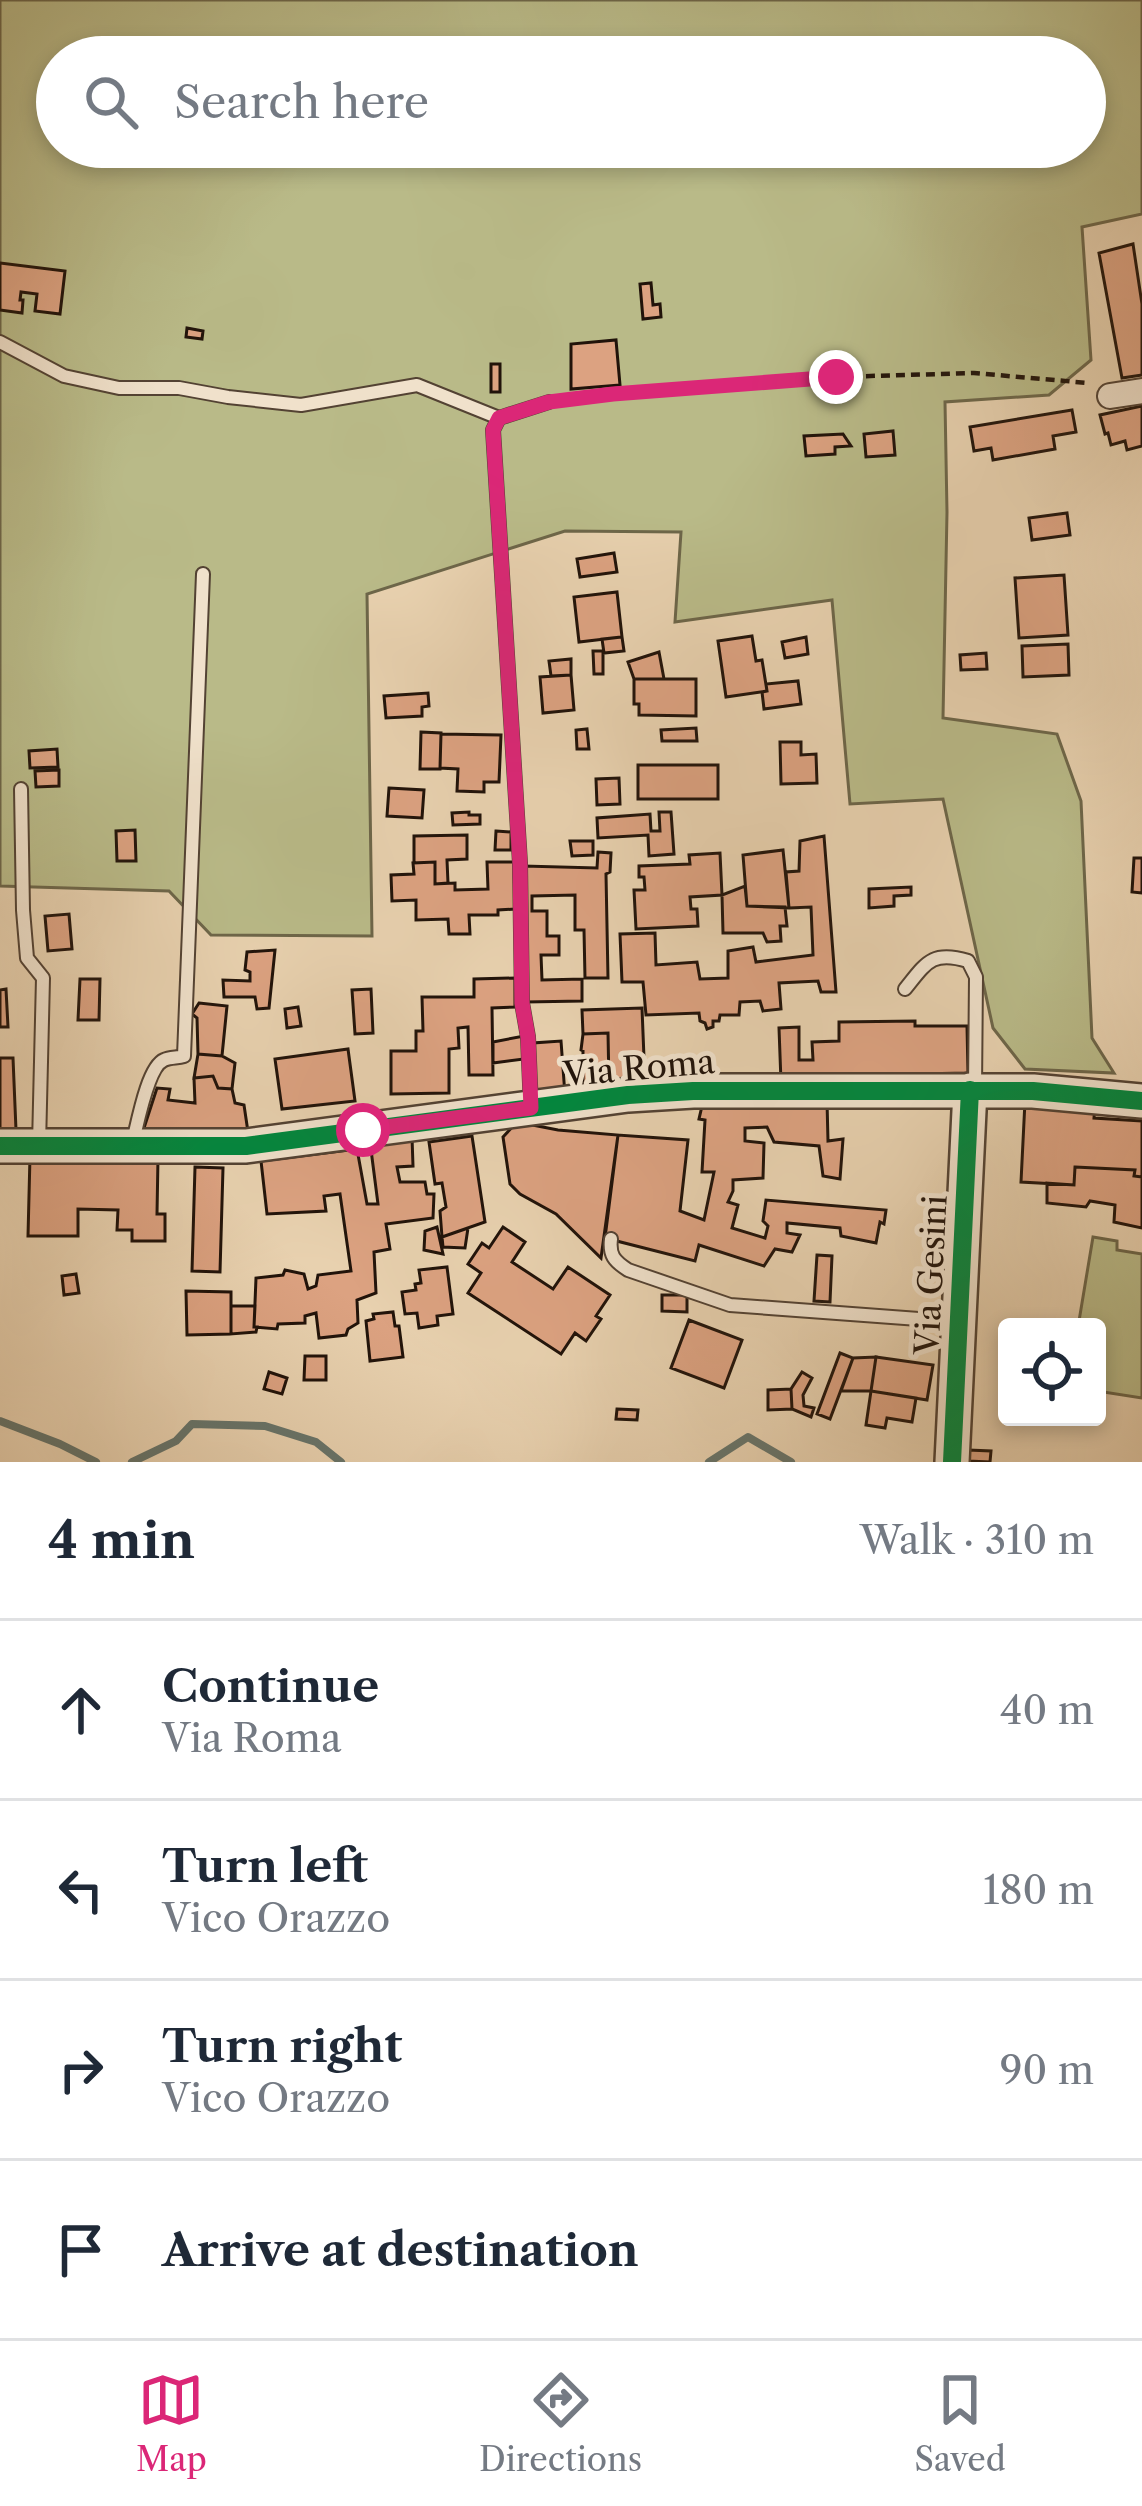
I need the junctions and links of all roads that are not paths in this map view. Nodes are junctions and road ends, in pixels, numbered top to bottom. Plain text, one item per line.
1 (0, 342) edge
2 (1142, 391) edge
3 (1110, 397) road end
4 (549, 402) road end
5 (499, 418) junction
6 (203, 574) dead end
7 (21, 789) dead end
8 (905, 988) dead end
9 (973, 1090) junction
10 (1138, 1094) edge
11 (531, 1108) junction
12 (0, 1146) edge
13 (39, 1146) junction
14 (131, 1146) junction
15 (611, 1239) dead end
16 (959, 1322) junction
17 (952, 1462) edge

1 - 5 lane
2 - 3 street
4 - 5 lane
5 - 11 lane
6 - 14 lane
7 - 13 lane
8 - 9 lane
9 - 10 street, Via Roma
9 - 11 street, Via Roma
9 - 16 street, Via Gesini
11 - 14 street, Via Roma
12 - 13 street, Via Roma
13 - 14 street, Via Roma
15 - 16 lane
16 - 17 street, Via Gesini

